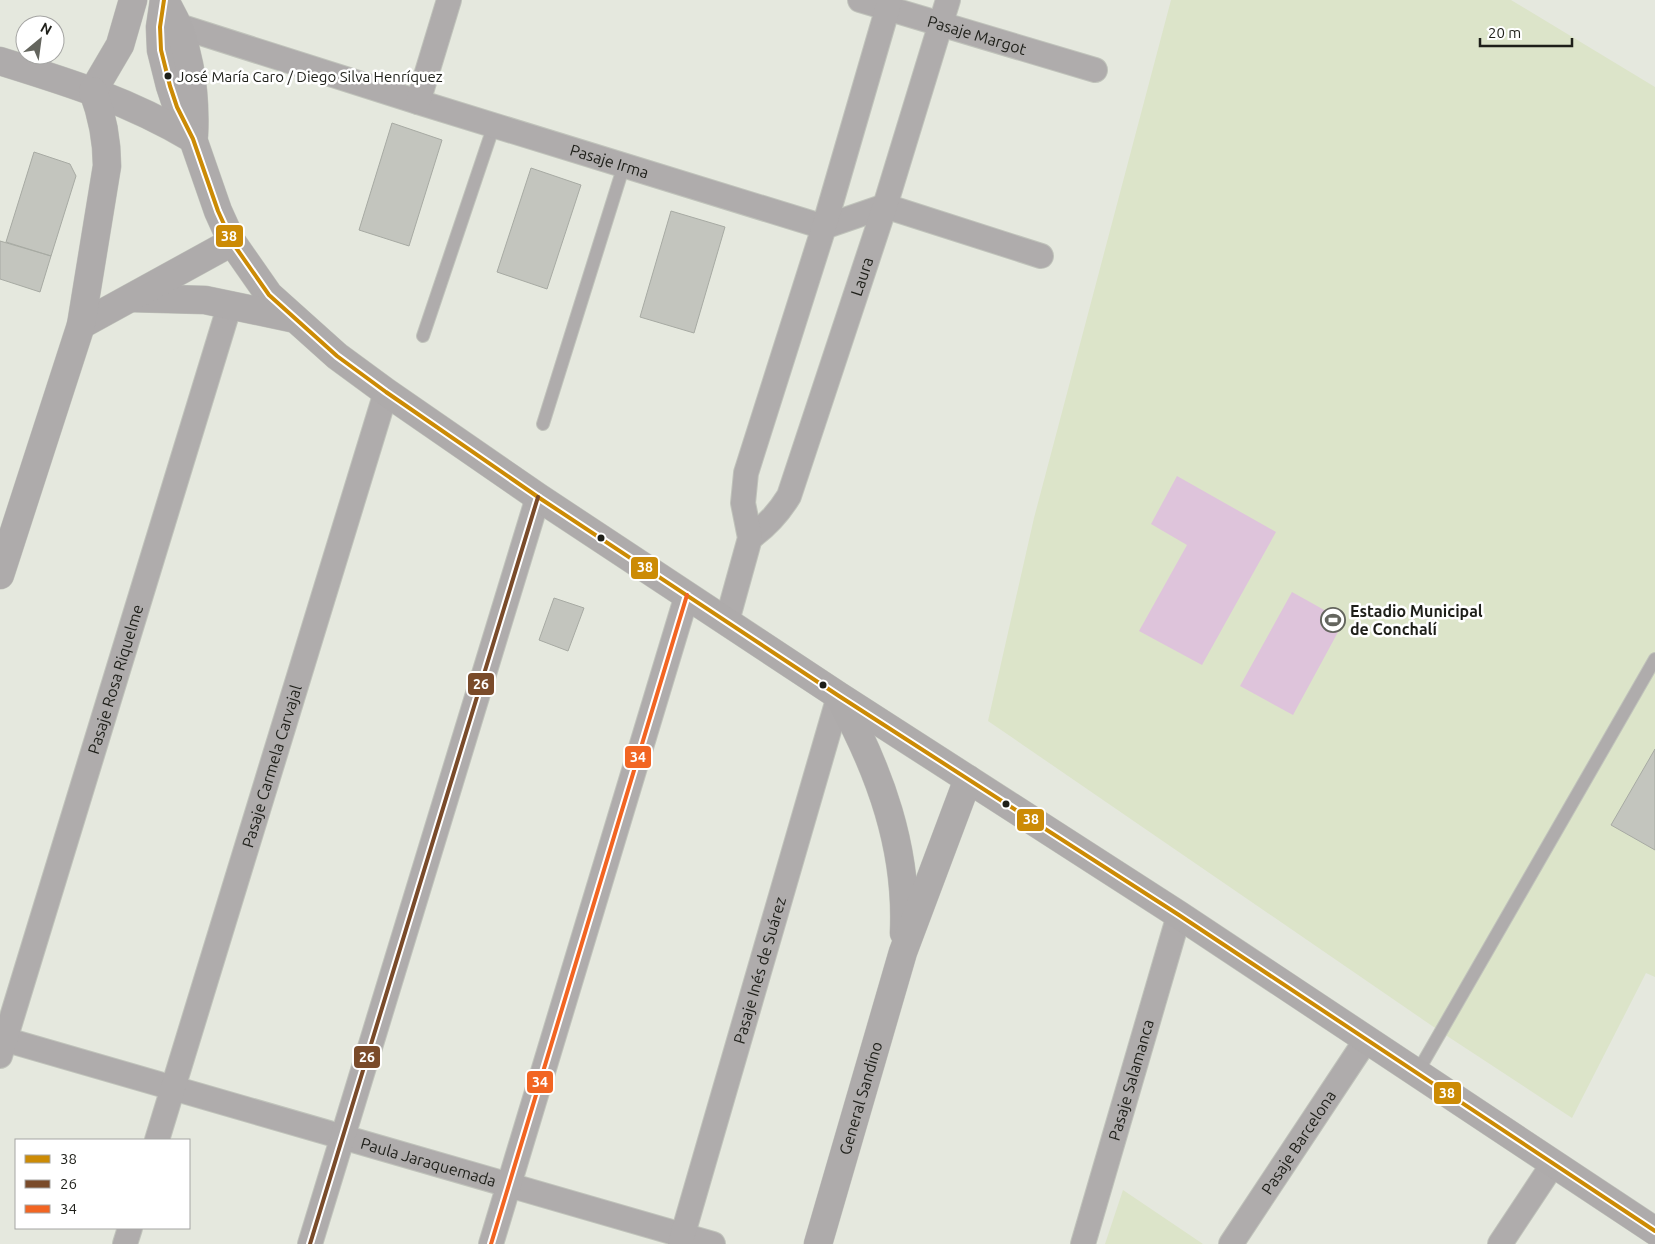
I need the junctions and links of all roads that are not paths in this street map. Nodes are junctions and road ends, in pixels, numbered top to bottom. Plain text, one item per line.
1 (133, 0) edge
2 (449, 0) edge
3 (860, 0) edge
4 (948, 0) edge
5 (889, 4) edge
6 (172, 8) edge
7 (940, 24) junction
8 (0, 61) edge
9 (1095, 70) dead end
10 (93, 91) junction
11 (418, 102) junction
12 (494, 125) junction
13 (194, 138) junction
14 (624, 165) junction
15 (885, 206) junction
16 (824, 226) junction
17 (232, 242) junction
18 (1041, 256) dead end
19 (125, 299) junction
20 (230, 304) junction
21 (293, 319) junction
22 (80, 325) junction
23 (423, 336) dead end
24 (386, 392) junction
25 (543, 424) dead end
26 (538, 497) junction
27 (750, 538) junction
28 (0, 575) edge
29 (687, 595) junction
30 (727, 621) junction
31 (1655, 659) edge
32 (839, 696) junction
33 (968, 779) junction
34 (1179, 915) junction
35 (903, 952) junction
36 (1366, 1040) junction
37 (2, 1045) edge
38 (1417, 1073) junction
39 (173, 1088) junction
40 (343, 1138) junction
41 (157, 1139) edge
42 (1553, 1164) junction
43 (509, 1185) junction
44 (130, 1229) edge
45 (1655, 1231) edge
46 (681, 1240) edge
47 (125, 1244) edge
48 (310, 1244) edge
49 (491, 1244) edge
50 (713, 1244) edge
51 (818, 1244) edge
52 (1084, 1244) edge
53 (1231, 1244) edge
54 (1500, 1244) edge

1 - 10 main road
2 - 11 street
3 - 5 street, Pasaje Margot
4 - 7 street, Laura
5 - 7 street, Pasaje Margot
5 - 16 street
6 - 11 street, Pasaje Irma
6 - 13 main road
7 - 9 street, Pasaje Margot
7 - 15 street, Laura
8 - 10 main road
10 - 13 main road
10 - 22 main road
11 - 12 street, Pasaje Irma
12 - 14 street, Pasaje Irma
12 - 23 lane
13 - 17 main road
14 - 16 street, Pasaje Irma
14 - 25 lane
15 - 16 street
15 - 18 street
15 - 27 street, Laura
16 - 27 street
17 - 19 main road
17 - 21 main road
19 - 20 main road
19 - 22 main road
20 - 21 main road
20 - 37 street, Pasaje Rosa Riquelme
21 - 24 main road
22 - 28 main road
24 - 26 main road
24 - 39 street, Pasaje Carmela Carvajal
26 - 29 main road
26 - 40 street
27 - 30 street
29 - 30 main road
29 - 43 street
30 - 32 main road
31 - 38 lane
32 - 33 main road
32 - 35 main road, General Sandino
32 - 46 street, Pasaje Inés de Suárez
33 - 34 main road
33 - 35 main road, General Sandino
34 - 36 main road
34 - 52 street, Pasaje Salamanca
35 - 51 main road, General Sandino
36 - 38 main road
36 - 53 street, Pasaje Barcelona
37 - 39 street, Paula Jaraquemada
38 - 42 main road
39 - 40 street, Paula Jaraquemada
39 - 41 street, Pasaje Carmela Carvajal
40 - 43 street, Paula Jaraquemada
40 - 48 street
42 - 45 main road
42 - 54 street
43 - 46 street, Paula Jaraquemada
43 - 49 street
44 - 47 street
46 - 50 street, Paula Jaraquemada

